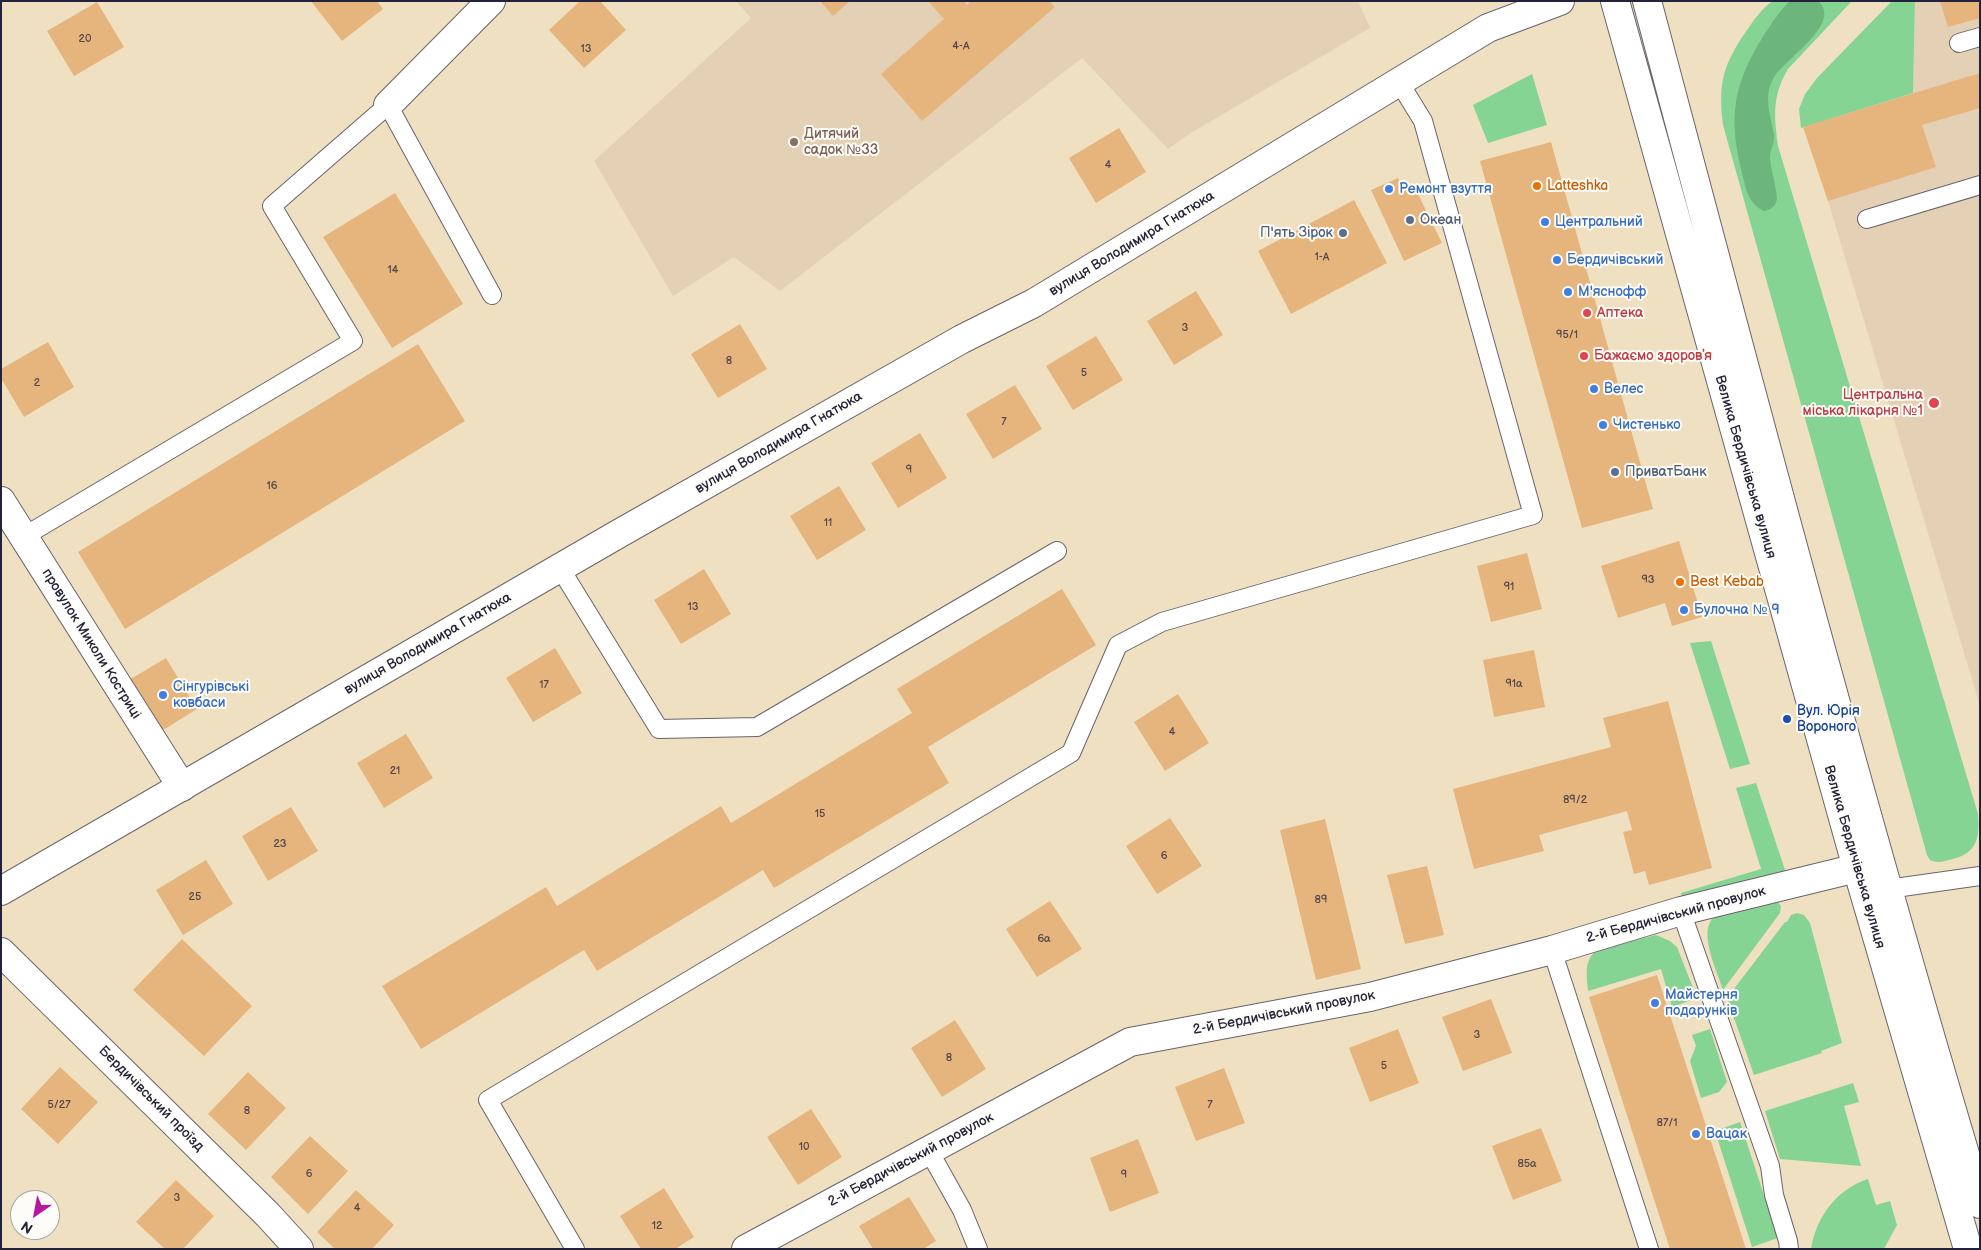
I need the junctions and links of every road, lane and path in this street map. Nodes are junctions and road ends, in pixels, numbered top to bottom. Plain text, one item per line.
1 (491, 1) edge
2 (1560, 1) edge
3 (1616, 1) edge
4 (1647, 1) edge
5 (1980, 38) edge
6 (1959, 43) dead end
7 (1399, 82) junction
8 (388, 105) junction
9 (1980, 185) edge
10 (1867, 219) dead end
11 (492, 295) dead end
12 (1, 501) edge
13 (23, 537) junction
14 (1057, 551) dead end
15 (560, 568) junction
16 (182, 787) junction
17 (1857, 868) junction
18 (1979, 879) edge
19 (1888, 889) junction
20 (1, 890) edge
21 (1682, 911) junction
22 (1552, 950) junction
23 (1, 952) edge
24 (929, 1151) junction
25 (1980, 1204) edge
26 (299, 1249) edge
27 (575, 1249) edge
28 (746, 1249) edge
29 (978, 1249) edge
30 (1649, 1249) edge
31 (1789, 1249) edge
32 (1968, 1249) edge

1 - 8 main road
2 - 7 main road, вулиця Володимира Гнатюка
3 - 17 main road, Велика Бердичівська вулиця
4 - 19 main road, Велика Бердичівська вулиця
5 - 6 lane
7 - 15 main road, вулиця Володимира Гнатюка
7 - 27 lane
8 - 11 lane
8 - 13 lane
9 - 10 lane
12 - 13 main road, провулок Миколи Костриці
13 - 16 main road, провулок Миколи Костриці
14 - 15 lane
15 - 16 main road, вулиця Володимира Гнатюка
16 - 20 main road, вулиця Володимира Гнатюка
17 - 21 main road, 2-й Бердичівський провулок
17 - 32 main road, Велика Бердичівська вулиця
18 - 19 lane
19 - 25 main road, Велика Бердичівська вулиця
21 - 22 main road, 2-й Бердичівський провулок
21 - 31 lane
22 - 24 main road, 2-й Бердичівський провулок
22 - 30 lane
23 - 26 main road, Бердичівський проїзд
24 - 28 main road, 2-й Бердичівський провулок
24 - 29 lane

